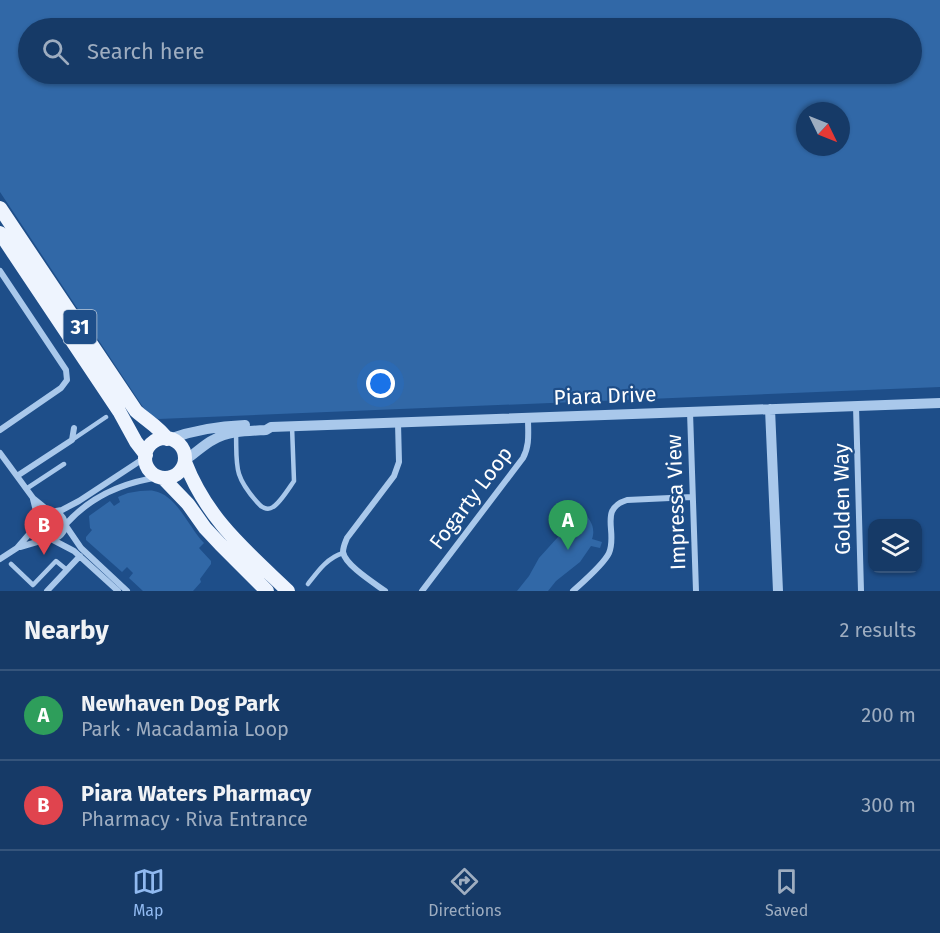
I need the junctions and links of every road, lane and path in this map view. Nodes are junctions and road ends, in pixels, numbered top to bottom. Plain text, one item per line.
1 (0, 208) edge
2 (0, 233) edge
3 (0, 271) edge
4 (940, 403) edge
5 (856, 406) junction
6 (770, 409) junction
7 (690, 412) junction
8 (106, 417) dead end
9 (528, 418) junction
10 (398, 423) junction
11 (292, 426) junction
12 (271, 427) junction
13 (74, 428) dead end
14 (0, 430) edge
15 (236, 432) junction
16 (168, 439) junction
17 (72, 440) junction
18 (0, 453) edge
19 (146, 456) junction
20 (185, 461) junction
21 (64, 464) dead end
22 (17, 476) junction
23 (162, 478) junction
24 (26, 489) junction
25 (692, 497) junction
26 (33, 498) junction
27 (52, 511) junction
28 (38, 522) junction
29 (66, 525) junction
30 (50, 539) junction
31 (17, 548) junction
32 (343, 553) junction
33 (80, 556) junction
34 (0, 559) edge
35 (11, 564) dead end
36 (67, 570) junction
37 (308, 584) dead end
38 (47, 591) edge
39 (118, 591) edge
40 (127, 591) edge
41 (267, 591) edge
42 (288, 591) edge
43 (385, 591) edge
44 (422, 591) edge
45 (573, 591) edge
46 (696, 591) edge
47 (778, 591) edge
48 (861, 591) edge

1 - 16 main road, 31
2 - 19 main road, 31
3 - 14 street
4 - 5 street, Piara Drive
5 - 6 street, Piara Drive
5 - 48 street, Golden Way
6 - 7 street, Piara Drive
6 - 47 street
7 - 9 street, Piara Drive
7 - 25 street, Impressa View
8 - 17 lane
9 - 10 street, Piara Drive
9 - 44 street, Fogarty Loop
10 - 11 street, Piara Drive
10 - 32 street
11 - 12 street, Piara Drive
11 - 15 lane
12 - 15 street, Piara Drive
12 - 16 street, Piara Drive
13 - 17 street
15 - 20 street, Piara Drive
16 - 19 main road
16 - 20 main road, 31
17 - 22 street
18 - 22 street
19 - 23 main road, 31
19 - 27 street
20 - 23 main road
20 - 42 main road, 31
21 - 24 lane
22 - 24 street
23 - 29 street
23 - 41 main road, 31
24 - 26 street
25 - 45 street
25 - 46 street, Impressa View
26 - 27 street
26 - 28 street
27 - 28 street
27 - 29 street
28 - 30 street
28 - 31 street
29 - 30 street
29 - 40 street
30 - 31 street
30 - 33 street
31 - 34 street
32 - 37 lane
32 - 43 street
33 - 36 street
33 - 39 street
35 - 36 lane
36 - 38 street

